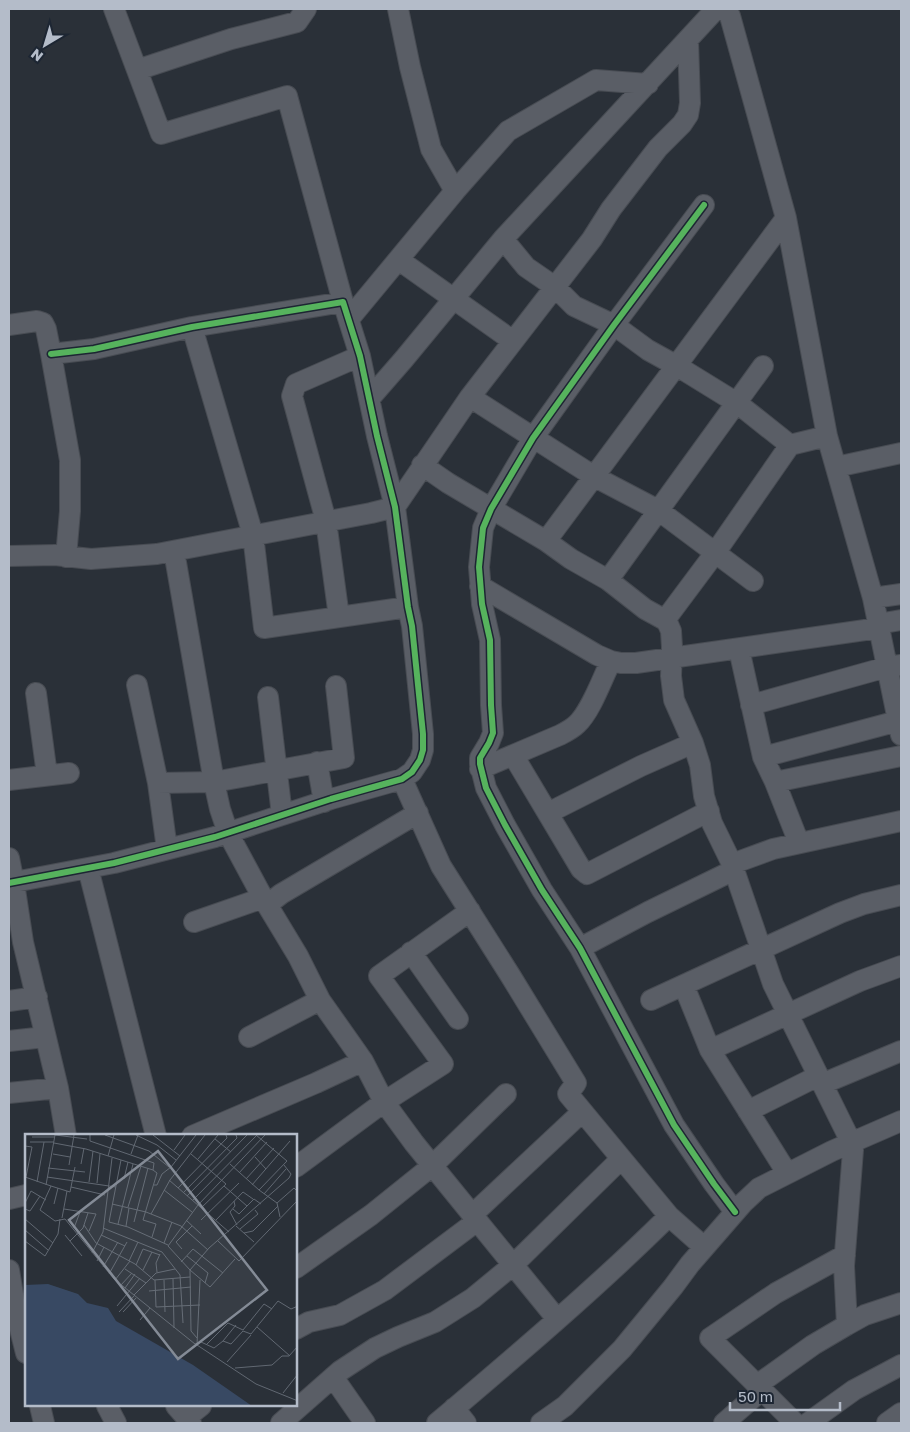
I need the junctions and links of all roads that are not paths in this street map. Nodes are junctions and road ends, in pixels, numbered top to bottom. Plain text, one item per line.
1 (114, 9) edge
2 (306, 9) edge
3 (398, 9) edge
4 (716, 9) edge
5 (725, 9) edge
6 (688, 40) junction
7 (137, 70) junction
8 (648, 84) junction
9 (455, 192) junction
10 (704, 205) dead end
11 (786, 218) junction
12 (503, 239) junction
13 (399, 260) junction
14 (555, 287) junction
15 (454, 299) junction
16 (346, 310) junction
17 (614, 325) junction
18 (9, 326) edge
19 (192, 327) junction
20 (513, 341) junction
21 (52, 354) junction
22 (360, 356) junction
23 (677, 366) junction
24 (763, 366) dead end
25 (470, 397) junction
26 (370, 398) junction
27 (737, 403) junction
28 (827, 436) junction
29 (532, 438) junction
30 (790, 445) junction
31 (901, 453) edge
32 (422, 465) junction
33 (836, 467) junction
34 (595, 477) junction
35 (395, 507) junction
36 (491, 509) junction
37 (658, 510) junction
38 (326, 522) junction
39 (253, 535) junction
40 (546, 541) junction
41 (174, 551) junction
42 (715, 554) junction
43 (9, 556) edge
44 (66, 557) junction
45 (608, 580) junction
46 (753, 581) dead end
47 (480, 586) junction
48 (901, 594) edge
49 (873, 598) junction
50 (408, 607) junction
51 (339, 617) junction
52 (665, 620) junction
53 (901, 620) edge
54 (879, 626) junction
55 (739, 649) junction
56 (672, 659) junction
57 (611, 661) junction
58 (894, 666) edge
59 (137, 686) dead end
60 (336, 686) dead end
61 (36, 693) dead end
62 (268, 697) dead end
63 (751, 705) junction
64 (899, 728) edge
65 (693, 743) junction
66 (513, 755) junction
67 (901, 756) edge
68 (763, 757) junction
69 (318, 762) junction
70 (480, 769) junction
71 (276, 770) junction
72 (68, 773) dead end
73 (47, 775) junction
74 (402, 779) junction
75 (9, 780) edge
76 (214, 782) junction
77 (775, 782) junction
78 (158, 783) junction
79 (324, 802) junction
80 (709, 811) junction
81 (418, 812) junction
82 (548, 813) junction
83 (282, 815) junction
84 (901, 821) edge
85 (228, 833) junction
86 (799, 843) junction
87 (167, 849) junction
88 (9, 858) edge
89 (733, 867) junction
90 (88, 868) junction
91 (12, 883) edge
92 (901, 894) edge
93 (265, 901) junction
94 (470, 911) junction
95 (194, 922) dead end
96 (16, 943) edge
97 (580, 948) junction
98 (761, 950) junction
99 (412, 952) junction
100 (901, 966) edge
101 (684, 986) junction
102 (37, 997) junction
103 (320, 1000) junction
104 (652, 1000) dead end
105 (9, 1001) edge
106 (788, 1014) junction
107 (458, 1019) dead end
108 (45, 1037) junction
109 (249, 1037) dead end
110 (9, 1041) edge
111 (710, 1050) junction
112 (901, 1051) edge
113 (362, 1061) junction
114 (820, 1080) junction
115 (58, 1088) junction
116 (9, 1093) edge
117 (506, 1094) dead end
118 (384, 1102) junction
119 (748, 1111) junction
120 (582, 1112) junction
121 (901, 1121) edge
122 (66, 1134) edge
123 (155, 1134) edge
124 (197, 1134) edge
125 (851, 1142) junction
126 (621, 1159) junction
127 (298, 1166) edge
128 (432, 1166) junction
129 (787, 1173) junction
130 (25, 1195) edge
131 (9, 1199) edge
132 (735, 1212) junction
133 (668, 1216) junction
134 (475, 1218) junction
135 (704, 1248) junction
136 (845, 1256) junction
137 (513, 1265) junction
138 (298, 1267) edge
139 (25, 1269) edge
140 (9, 1270) edge
141 (901, 1303) edge
142 (557, 1319) junction
143 (846, 1326) junction
144 (298, 1328) edge
145 (25, 1349) edge
146 (901, 1365) edge
147 (333, 1377) junction
148 (759, 1387) junction
149 (40, 1407) edge
150 (108, 1407) edge
151 (901, 1413) edge
152 (460, 1416) edge
153 (555, 1419) edge
154 (360, 1421) edge
155 (44, 1423) edge
156 (116, 1423) edge
157 (281, 1423) edge
158 (437, 1423) edge
159 (724, 1423) edge
160 (795, 1423) edge
161 (808, 1423) edge
162 (887, 1423) edge

1 - 7 street
2 - 7 street
3 - 9 street
4 - 6 street
5 - 11 street
6 - 8 street
6 - 14 street
7 - 16 street
8 - 9 street
8 - 12 street
9 - 13 street
10 - 17 street
11 - 23 street
11 - 28 street
12 - 14 street
12 - 15 street
13 - 15 street
13 - 16 street
14 - 17 street
14 - 20 street
15 - 20 street
15 - 26 street
16 - 19 street
16 - 22 street
17 - 23 street
17 - 29 street
18 - 21 street
19 - 21 street
19 - 39 street
20 - 25 street
21 - 44 street
22 - 26 street
22 - 38 street
23 - 27 street
23 - 34 street
24 - 27 street
25 - 29 street
25 - 32 street
26 - 35 street
27 - 30 street
27 - 37 street
28 - 30 street
28 - 33 street
29 - 34 street
29 - 36 street
30 - 42 street
31 - 33 street
32 - 35 street
32 - 36 street
33 - 49 street
34 - 37 street
34 - 40 street
35 - 38 street
35 - 50 street
36 - 40 street
36 - 47 street
37 - 42 street
37 - 45 street
38 - 39 street
38 - 51 street
39 - 41 street
39 - 51 street
40 - 45 street
41 - 44 street
41 - 76 street
42 - 46 street
42 - 52 street
43 - 44 street
45 - 52 street
47 - 57 street
47 - 70 street
48 - 49 street
49 - 54 street
50 - 51 street
50 - 74 street
52 - 56 street
53 - 54 street
54 - 55 street
54 - 58 street
55 - 56 street
55 - 63 street
56 - 57 street
56 - 65 street
57 - 66 street
58 - 63 street
58 - 64 street
59 - 78 street
60 - 69 street
61 - 73 street
62 - 71 street
63 - 68 street
64 - 68 street
65 - 80 street
65 - 82 street
66 - 70 street
66 - 82 street
67 - 77 street
68 - 77 street
69 - 71 street
69 - 79 street
70 - 97 street
71 - 76 street
71 - 83 street
72 - 73 street
73 - 75 street
74 - 79 street
74 - 81 street
76 - 78 street
76 - 85 street
77 - 86 street
78 - 87 street
79 - 83 street
80 - 82 street
80 - 89 street
81 - 93 street
81 - 94 street
83 - 85 street
84 - 86 street
85 - 87 street
85 - 93 street
86 - 89 street
87 - 90 street
88 - 91 street
89 - 97 street
89 - 98 street
90 - 91 street
90 - 123 street
91 - 96 street
92 - 98 street
93 - 95 street
93 - 103 street
94 - 99 street
94 - 120 street
96 - 102 street
97 - 132 street
98 - 101 street
98 - 106 street
99 - 107 street
99 - 118 street
100 - 106 street
101 - 104 street
101 - 111 street
102 - 105 street
102 - 108 street
103 - 109 street
103 - 113 street
106 - 111 street
106 - 114 street
108 - 110 street
108 - 115 street
111 - 119 street
112 - 114 street
113 - 118 street
113 - 124 street
114 - 119 street
114 - 125 street
115 - 116 street
115 - 122 street
117 - 128 street
118 - 127 street
118 - 128 street
119 - 129 street
120 - 126 street
120 - 134 street
121 - 125 street
125 - 129 street
125 - 136 street
126 - 133 street
126 - 137 street
128 - 134 street
128 - 138 street
129 - 132 street
130 - 131 street
132 - 135 street
133 - 135 street
133 - 142 street
134 - 137 street
134 - 144 street
135 - 153 street
136 - 143 street
136 - 148 street
137 - 142 street
137 - 147 street
139 - 140 street
140 - 145 street
141 - 143 street
142 - 152 street
143 - 148 street
146 - 161 street
147 - 154 street
147 - 157 street
148 - 159 street
148 - 160 street
149 - 155 street
150 - 156 street
151 - 162 street
152 - 158 street

